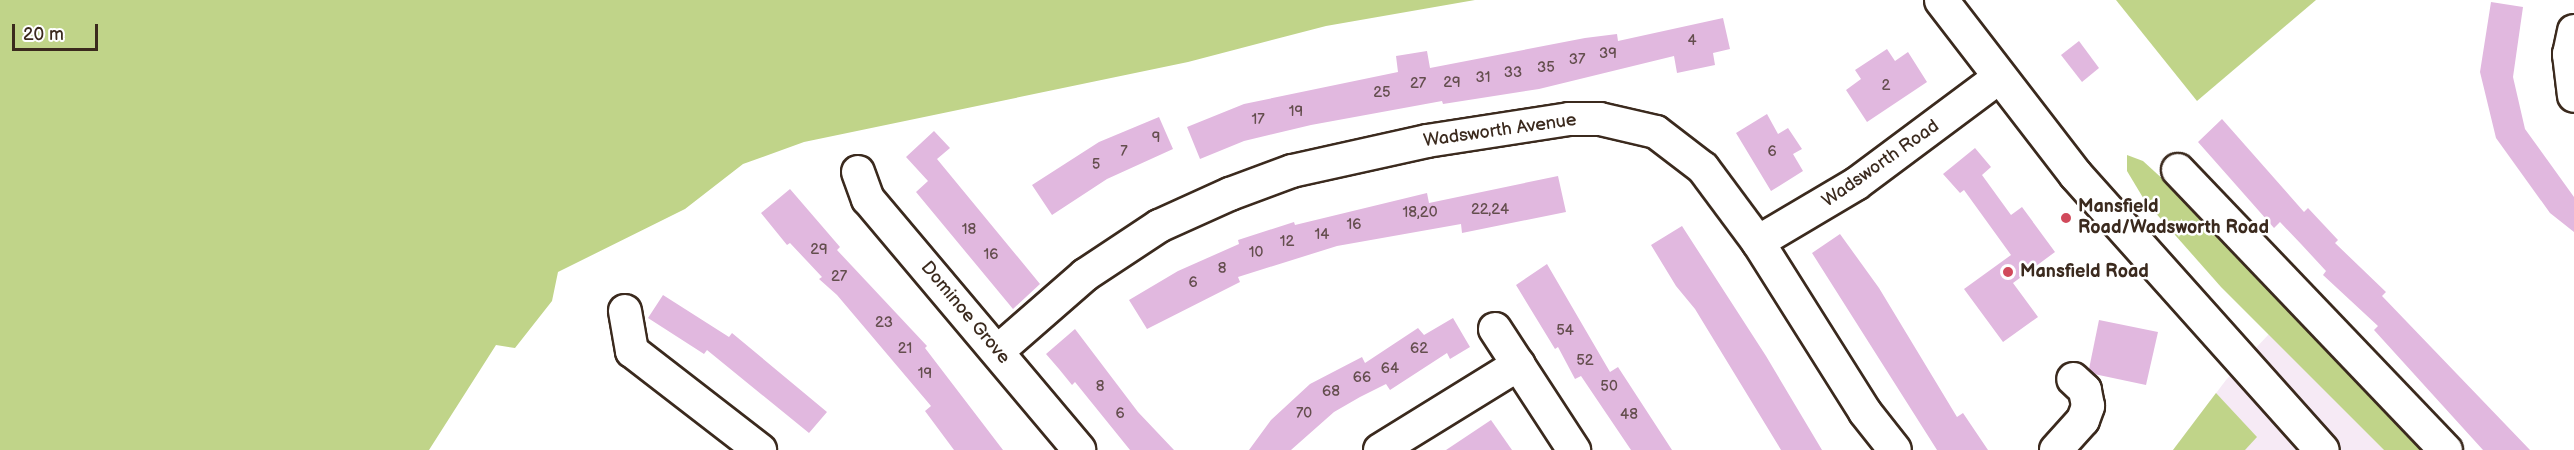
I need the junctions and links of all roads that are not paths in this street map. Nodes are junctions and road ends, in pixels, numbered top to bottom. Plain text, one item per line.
1 (1943, 3) edge
2 (2574, 31) edge
3 (1998, 78) junction
4 (2574, 96) edge
5 (2178, 171) dead end
6 (858, 172) dead end
7 (1758, 242) junction
8 (625, 311) dead end
9 (1495, 329) dead end
10 (998, 351) junction
11 (1519, 364) junction
12 (2073, 379) dead end
13 (760, 450) edge
14 (1079, 450) edge
15 (1380, 450) edge
16 (1574, 450) edge
17 (1895, 450) edge
18 (2056, 450) edge
19 (2322, 450) edge
20 (2446, 450) edge

1 - 3 main road
2 - 4 street
3 - 7 street, Wadsworth Road
3 - 19 main road
5 - 20 street
6 - 10 street, Dominoe Grove
7 - 10 street, Wadsworth Avenue
7 - 17 street, Wadsworth Avenue
8 - 13 street
9 - 11 street
10 - 14 street, Dominoe Grove
11 - 15 street
11 - 16 street
12 - 18 street

